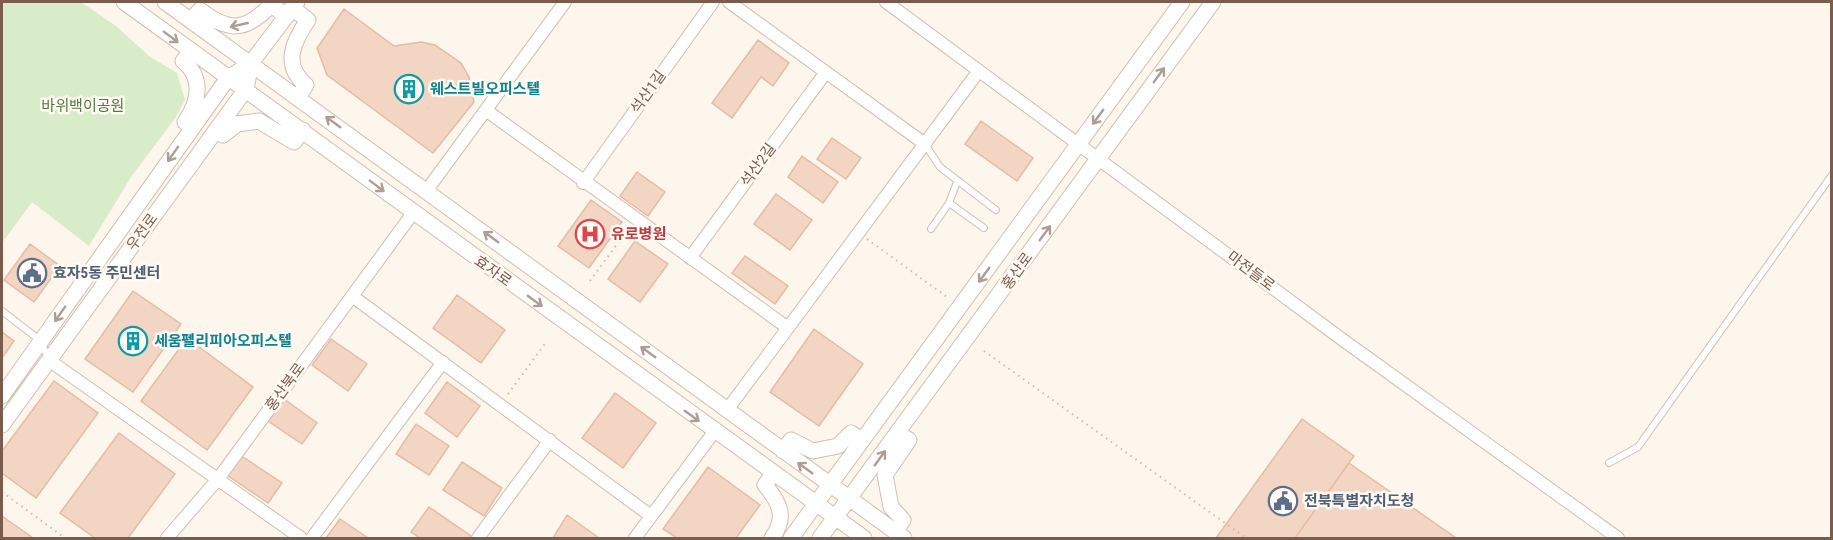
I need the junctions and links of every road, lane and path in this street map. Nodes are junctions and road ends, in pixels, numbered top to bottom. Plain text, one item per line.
1 (124, 2) edge
2 (165, 2) edge
3 (565, 2) edge
4 (713, 2) edge
5 (729, 2) edge
6 (886, 2) edge
7 (1182, 2) edge
8 (1213, 2) edge
9 (292, 8) edge
10 (191, 20) junction
11 (190, 51) junction
12 (251, 63) junction
13 (826, 72) junction
14 (978, 72) junction
15 (228, 78) junction
16 (246, 89) junction
17 (298, 96) junction
18 (487, 111) junction
19 (303, 130) junction
20 (189, 131) junction
21 (215, 131) junction
22 (1080, 142) junction
23 (925, 144) junction
24 (1100, 157) junction
25 (1832, 175) edge
26 (957, 182) junction
27 (583, 183) junction
28 (427, 190) junction
29 (949, 203) junction
30 (996, 210) dead end
31 (413, 213) junction
32 (634, 221) junction
33 (984, 228) dead end
34 (931, 229) dead end
35 (867, 239) dead end
36 (690, 258) junction
37 (590, 281) dead end
38 (352, 296) junction
39 (947, 297) dead end
40 (2, 310) edge
41 (788, 328) junction
42 (41, 341) junction
43 (547, 341) dead end
44 (984, 351) dead end
45 (50, 361) junction
46 (443, 362) junction
47 (2, 396) edge
48 (506, 398) dead end
49 (727, 410) junction
50 (2, 425) edge
51 (714, 432) junction
52 (898, 433) junction
53 (550, 440) junction
54 (862, 440) junction
55 (783, 451) junction
56 (1609, 463) dead end
57 (773, 474) junction
58 (218, 479) junction
59 (830, 485) junction
60 (2, 492) edge
61 (850, 500) junction
62 (816, 504) junction
63 (651, 516) junction
64 (836, 518) junction
65 (899, 535) edge
66 (65, 538) edge
67 (167, 538) edge
68 (301, 538) edge
69 (312, 538) edge
70 (478, 538) edge
71 (636, 538) edge
72 (772, 538) edge
73 (791, 538) edge
74 (820, 538) edge
75 (864, 538) edge
76 (1246, 538) edge
77 (1618, 538) edge

1 -> 11 street, 효자로
2 - 10 street, 효자로
3 - 18 street
4 - 27 street, 석산1길
5 - 13 street
6 - 14 street, 마전들로
7 -> 22 street, 홍산로
24 -> 8 street, 홍산로
9 -> 10 street
9 - 12 street, 우전로
9 - 17 street
10 - 12 street, 효자로
11 - 15 street, 효자로
11 - 20 street
12 - 15 street, 우전로
12 - 16 street, 우전로
12 - 17 street, 효자로
13 - 23 street
13 - 36 street, 석산2길
14 - 22 street, 마전들로
14 - 23 street
15 - 16 street, 효자로
15 - 20 street, 우전로
16 - 19 street, 효자로
16 - 21 street, 우전로
28 -> 17 street, 효자로
18 - 27 street
18 - 28 street
19 - 21 street
19 -> 31 street, 효자로
20 -> 42 street, 우전로
21 - 45 street, 우전로
22 - 24 street, 마전들로
22 -> 54 street, 홍산로
23 - 26 lane
23 - 41 street
52 -> 24 street, 홍산로
24 - 77 street, 마전들로
25 - 56 lane
26 - 29 lane
26 - 30 lane
27 - 32 street
49 -> 28 street, 효자로
29 - 33 lane
29 - 34 lane
31 - 38 street, 홍산북로
31 -> 51 street, 효자로
32 - 36 street
32 - 37 path
35 - 39 path
36 - 41 street
38 - 46 street
38 - 58 street, 홍산북로
40 - 42 lane
41 - 49 street
42 - 45 lane
42 - 47 street, 우전로
43 - 48 path
44 - 76 path
45 - 50 street, 우전로
45 - 58 street
46 - 53 street
46 - 69 street
49 - 55 street, 효자로
51 - 57 street, 효자로
51 - 63 street
61 -> 52 street, 홍산로
52 - 65 street
53 - 63 street
53 - 70 street
54 - 55 street
54 - 59 street, 홍산로
59 -> 55 street, 효자로
57 - 62 street, 효자로
57 - 72 street
58 - 67 street, 홍산북로
58 - 68 street
59 - 61 street, 효자로
59 - 62 street, 홍산로
60 - 66 path
61 - 64 street, 홍산로
61 - 65 street, 효자로
62 - 64 street, 효자로
62 - 73 street, 홍산로
63 - 71 street
64 - 74 street, 홍산로
64 - 75 street, 효자로

